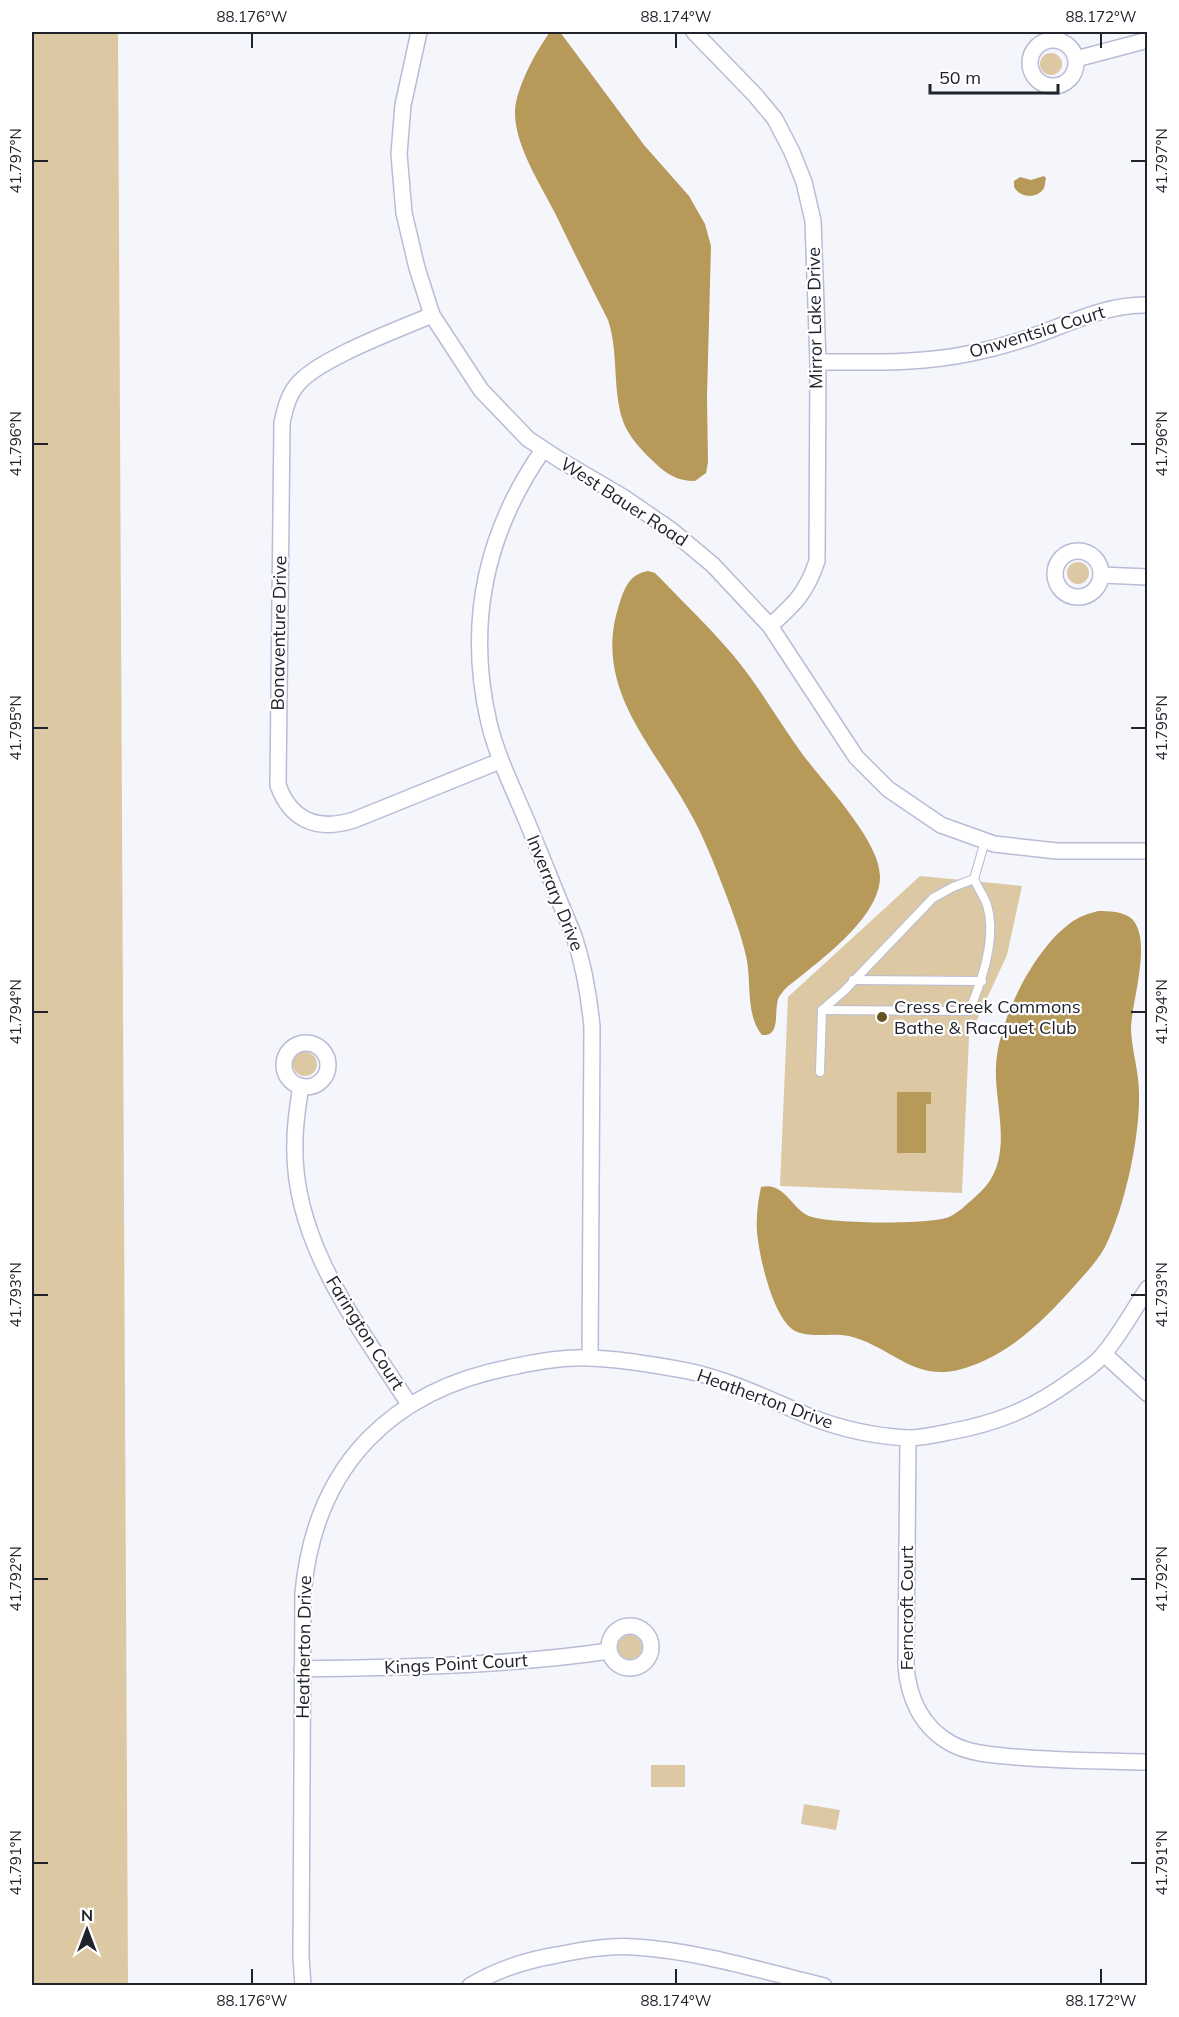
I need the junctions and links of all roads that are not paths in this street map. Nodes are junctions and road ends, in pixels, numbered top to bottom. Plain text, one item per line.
1 (418, 32) edge
2 (694, 32) edge
3 (1148, 40) edge
4 (1076, 59) dead end
5 (1148, 305) edge
6 (432, 315) junction
7 (818, 362) junction
8 (543, 450) junction
9 (1101, 575) dead end
10 (1148, 577) edge
11 (770, 626) junction
12 (500, 760) junction
13 (985, 841) junction
14 (1148, 851) edge
15 (974, 879) junction
16 (853, 980) junction
17 (982, 981) junction
18 (822, 1010) junction
19 (820, 1072) dead end
20 (301, 1086) dead end
21 (1148, 1288) edge
22 (1104, 1354) junction
23 (590, 1358) junction
24 (1148, 1394) edge
25 (410, 1404) junction
26 (908, 1438) junction
27 (609, 1651) dead end
28 (302, 1669) junction
29 (1148, 1762) edge
30 (303, 1986) edge
31 (470, 1986) edge
32 (824, 1986) edge

1 - 6 street, West Bauer Road
2 - 7 street, Mirror Lake Drive
3 - 4 street
5 - 7 street, Onwentsia Court
6 - 8 street, West Bauer Road
6 - 12 street, Bonaventure Drive
7 - 11 street, Mirror Lake Drive
8 - 11 street, West Bauer Road
8 - 12 street, Inverrary Drive
9 - 10 street
11 - 13 street, West Bauer Road
12 - 23 street, Inverrary Drive
13 - 14 street, West Bauer Road
13 - 15 lane
15 - 16 lane
15 - 17 lane
16 - 17 lane
16 - 18 lane
17 - 18 lane
18 - 19 lane
20 - 25 street, Farington Court
21 - 22 street, Heatherton Drive
22 - 24 street
22 - 26 street, Heatherton Drive
23 - 25 street, Heatherton Drive
23 - 26 street, Heatherton Drive
25 - 28 street, Heatherton Drive
26 - 29 street, Ferncroft Court
27 - 28 street, Kings Point Court
28 - 30 street, Heatherton Drive
31 - 32 street

